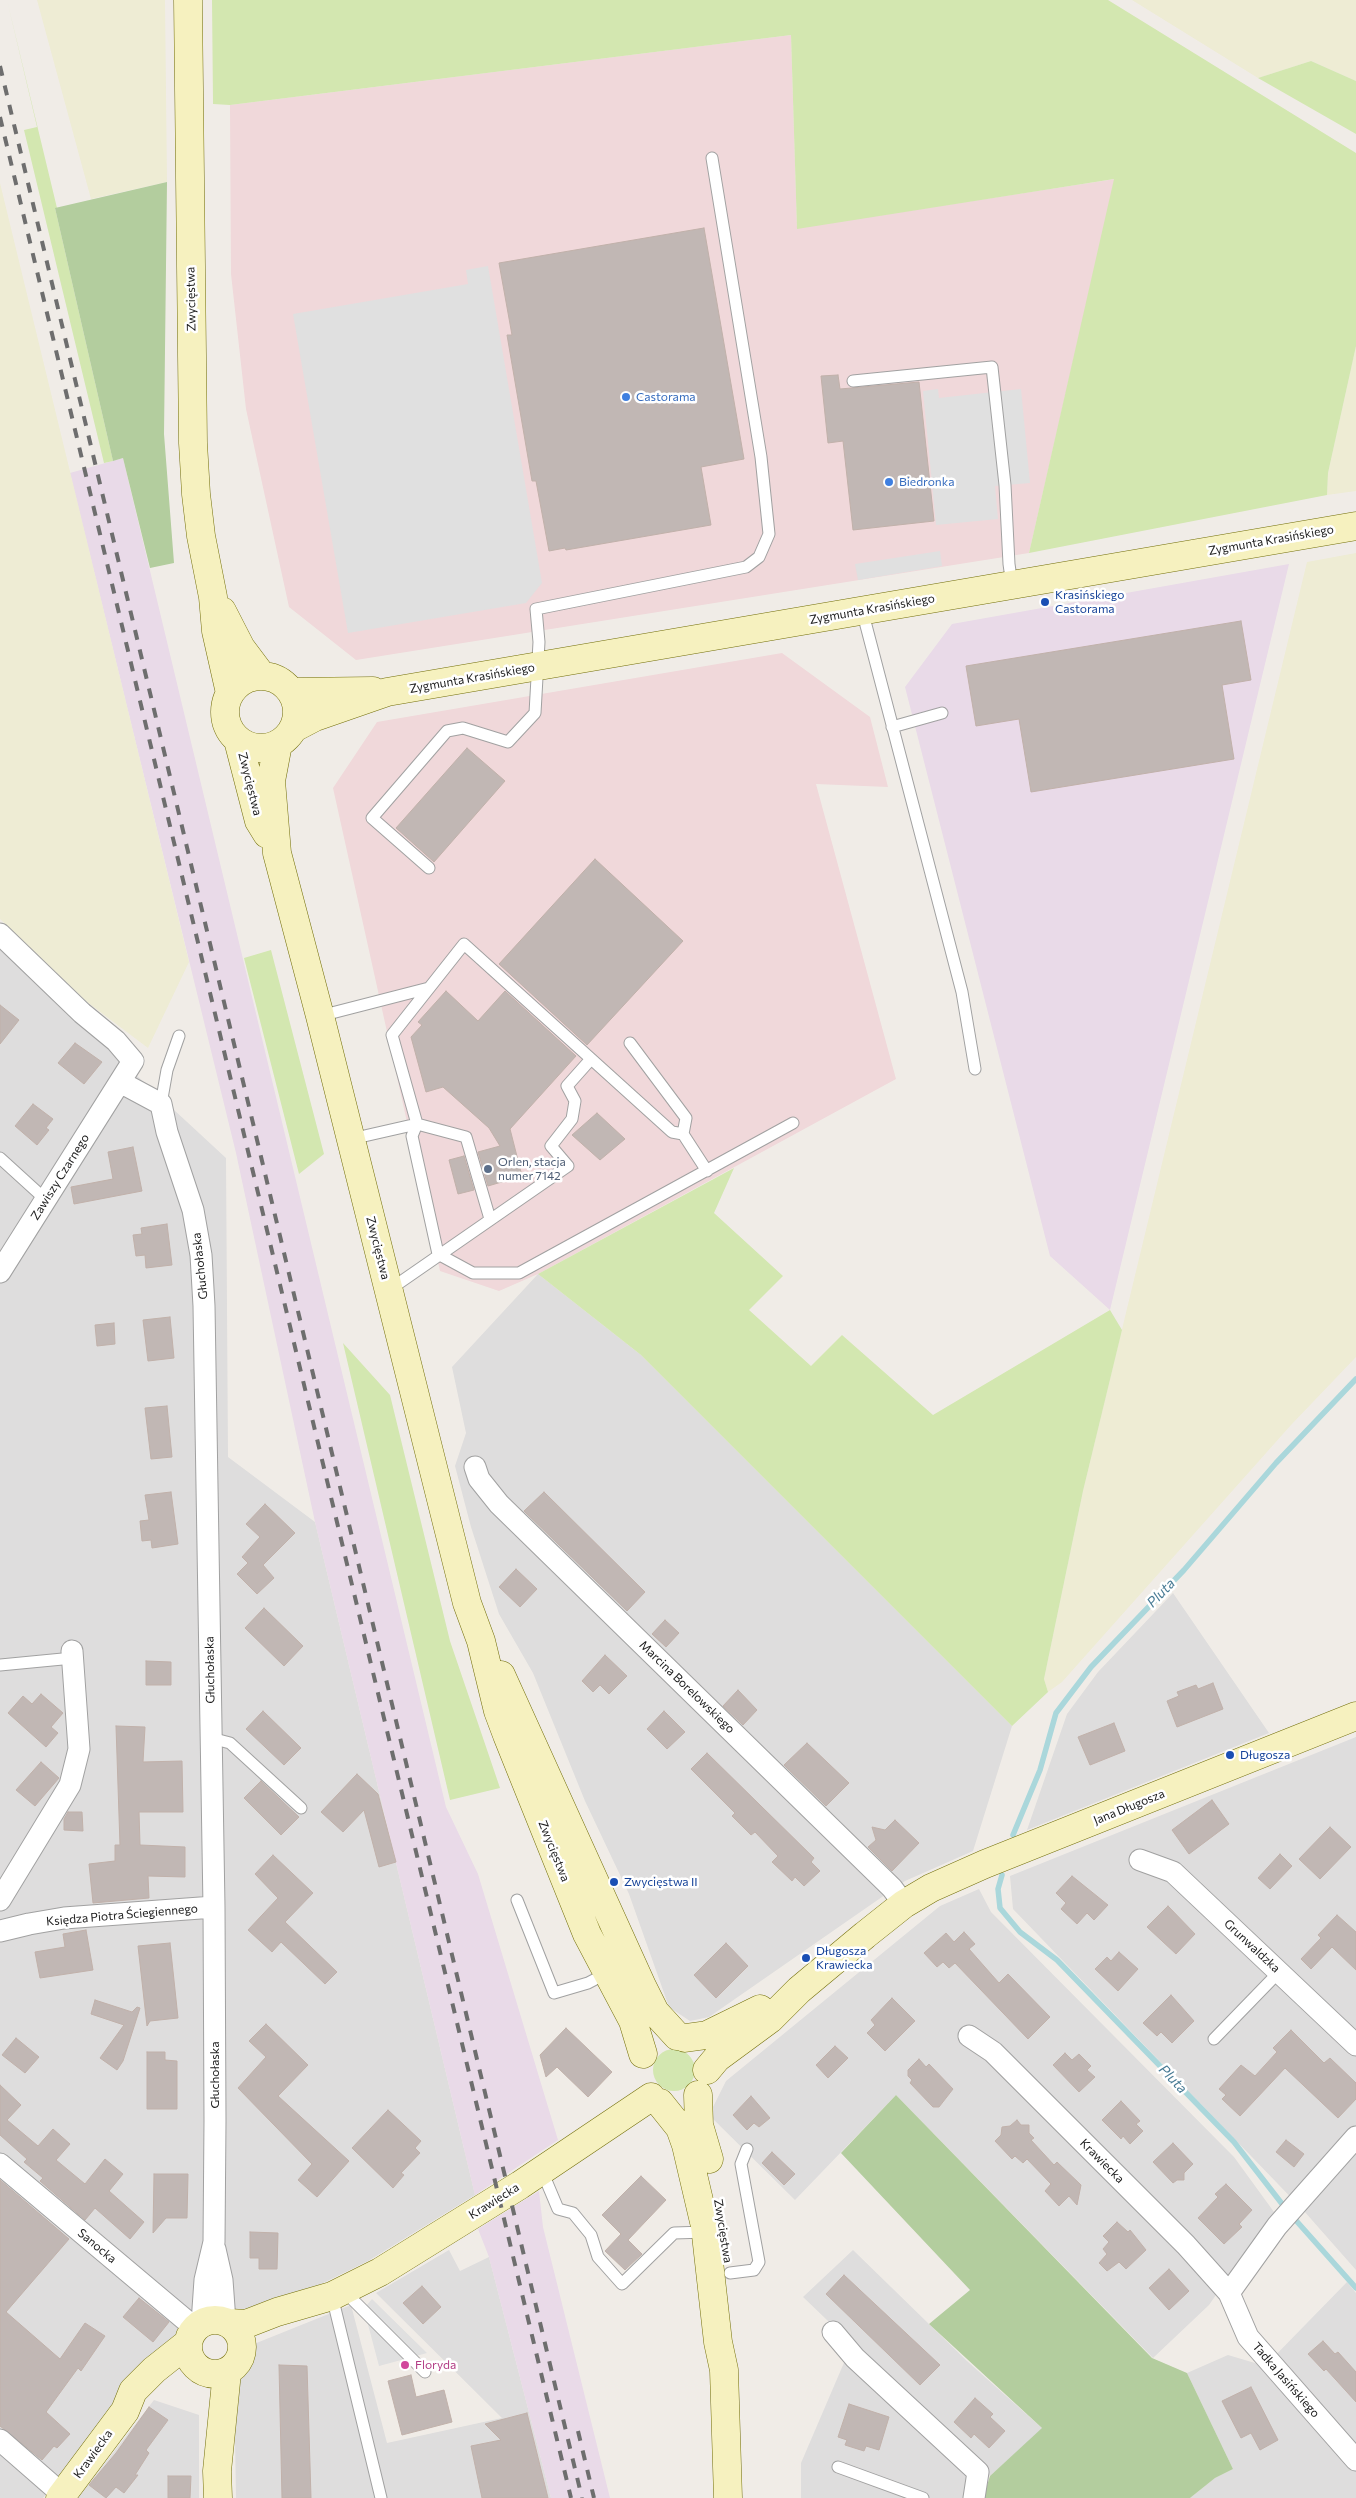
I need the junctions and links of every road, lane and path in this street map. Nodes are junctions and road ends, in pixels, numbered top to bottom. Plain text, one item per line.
1 (188, 0) edge
2 (712, 158) dead end
3 (853, 382) dead end
4 (1356, 526) edge
5 (1012, 585) junction
6 (213, 596) junction
7 (862, 610) junction
8 (538, 666) junction
9 (262, 676) junction
10 (292, 692) junction
11 (387, 692) junction
12 (230, 693) junction
13 (942, 714) dead end
14 (892, 726) junction
15 (286, 736) junction
16 (238, 740) junction
17 (277, 853) junction
18 (429, 868) dead end
19 (0, 934) edge
20 (429, 988) junction
21 (320, 1016) junction
22 (179, 1036) dead end
23 (630, 1043) dead end
24 (591, 1059) junction
25 (975, 1069) dead end
26 (120, 1082) junction
27 (161, 1104) junction
28 (793, 1123) dead end
29 (417, 1124) junction
30 (683, 1134) junction
31 (351, 1139) junction
32 (0, 1158) edge
33 (707, 1170) junction
34 (45, 1199) junction
35 (490, 1219) junction
36 (438, 1254) junction
37 (0, 1272) edge
38 (388, 1290) junction
39 (474, 1467) dead end
40 (481, 1641) junction
41 (73, 1654) joint
42 (0, 1665) edge
43 (1356, 1716) edge
44 (211, 1738) junction
45 (301, 1808) dead end
46 (1140, 1860) dead end
47 (0, 1900) edge
48 (517, 1900) dead end
49 (904, 1904) junction
50 (214, 1908) junction
51 (0, 1932) edge
52 (1279, 1972) junction
53 (607, 1973) junction
54 (800, 1990) junction
55 (969, 2036) dead end
56 (681, 2037) junction
57 (1214, 2039) dead end
58 (1356, 2045) edge
59 (643, 2054) junction
60 (703, 2082) junction
61 (656, 2100) junction
62 (1356, 2137) edge
63 (747, 2149) dead end
64 (0, 2164) edge
65 (542, 2171) junction
66 (706, 2232) junction
67 (730, 2273) junction
68 (338, 2293) junction
69 (1229, 2293) junction
70 (208, 2327) junction
71 (834, 2332) dead end
72 (243, 2348) junction
73 (724, 2370) junction
74 (209, 2371) junction
75 (425, 2372) dead end
76 (125, 2410) junction
77 (0, 2440) edge
78 (1356, 2460) edge
79 (838, 2467) dead end
80 (61, 2497) edge
81 (218, 2498) edge
82 (381, 2498) edge
83 (728, 2498) edge
84 (923, 2498) edge
85 (974, 2498) edge

1 - 6 main road, Zwycięstwa
2 - 8 lane
3 - 5 lane
4 - 5 main road, Zygmunta Krasińskiego
5 - 7 main road, Zygmunta Krasińskiego
6 - 9 main road, Zwycięstwa
6 - 12 main road, Zwycięstwa
7 - 8 main road, Zygmunta Krasińskiego
7 - 14 lane
8 - 11 main road, Zygmunta Krasińskiego
8 - 18 lane
9 - 10 main road
9 - 12 main road
10 - 11 main road, Zygmunta Krasińskiego
10 - 15 main road
11 - 15 main road, Zygmunta Krasińskiego
12 - 16 main road
13 - 14 lane
14 - 25 lane
15 - 16 main road
15 - 17 main road, Zwycięstwa
16 - 17 main road, Zwycięstwa
17 - 21 main road, Zwycięstwa
19 - 26 street, Zawiszy Czarnego
20 - 21 lane
20 - 24 lane
20 - 29 lane
21 - 31 main road, Zwycięstwa
22 - 27 lane
23 - 30 lane
24 - 30 lane
24 - 35 lane
26 - 27 street
26 - 34 street, Zawiszy Czarnego
27 - 44 street, Głuchołaska
28 - 33 lane
29 - 31 lane
29 - 35 lane
29 - 36 lane
30 - 33 lane
31 - 38 main road, Zwycięstwa
32 - 34 lane
33 - 36 lane
34 - 37 street, Zawiszy Czarnego
35 - 36 lane
36 - 38 lane
38 - 40 main road, Zwycięstwa
39 - 49 street, Marcina Borelowskiego
40 - 53 main road, Zwycięstwa
40 - 56 main road, Zwycięstwa
41 - 42 lane
41 - 47 street
43 - 49 main road, Jana Długosza
44 - 45 lane
44 - 50 street, Głuchołaska
46 - 52 street, Grunwaldzka
48 - 53 lane
49 - 54 main road
50 - 51 street, Księdza Piotra Ściegiennego
50 - 70 street, Głuchołaska
52 - 57 lane
52 - 58 street, Grunwaldzka
53 - 59 main road, Zwycięstwa
54 - 56 main road
54 - 60 main road
55 - 69 street, Krawiecka
56 - 59 main road
56 - 60 main road
59 - 61 main road
60 - 61 main road
60 - 67 main road, Zwycięstwa
61 - 65 main road, Krawiecka
61 - 66 main road, Zwycięstwa
62 - 69 street
63 - 67 lane
64 - 70 street, Sanocka
65 - 66 lane
65 - 68 main road, Krawiecka
66 - 73 main road, Zwycięstwa
67 - 73 main road, Zwycięstwa
68 - 70 main road, Krawiecka
68 - 72 main road, Krawiecka
68 - 75 lane
68 - 82 lane
69 - 78 street, Tadka Jasińskiego
70 - 72 main road
70 - 74 main road
70 - 76 main road, Krawiecka
71 - 85 street
72 - 74 main road
73 - 83 main road, Zwycięstwa
74 - 76 main road, Krawiecka
74 - 81 main road
76 - 80 main road, Krawiecka
77 - 80 street
79 - 84 lane

